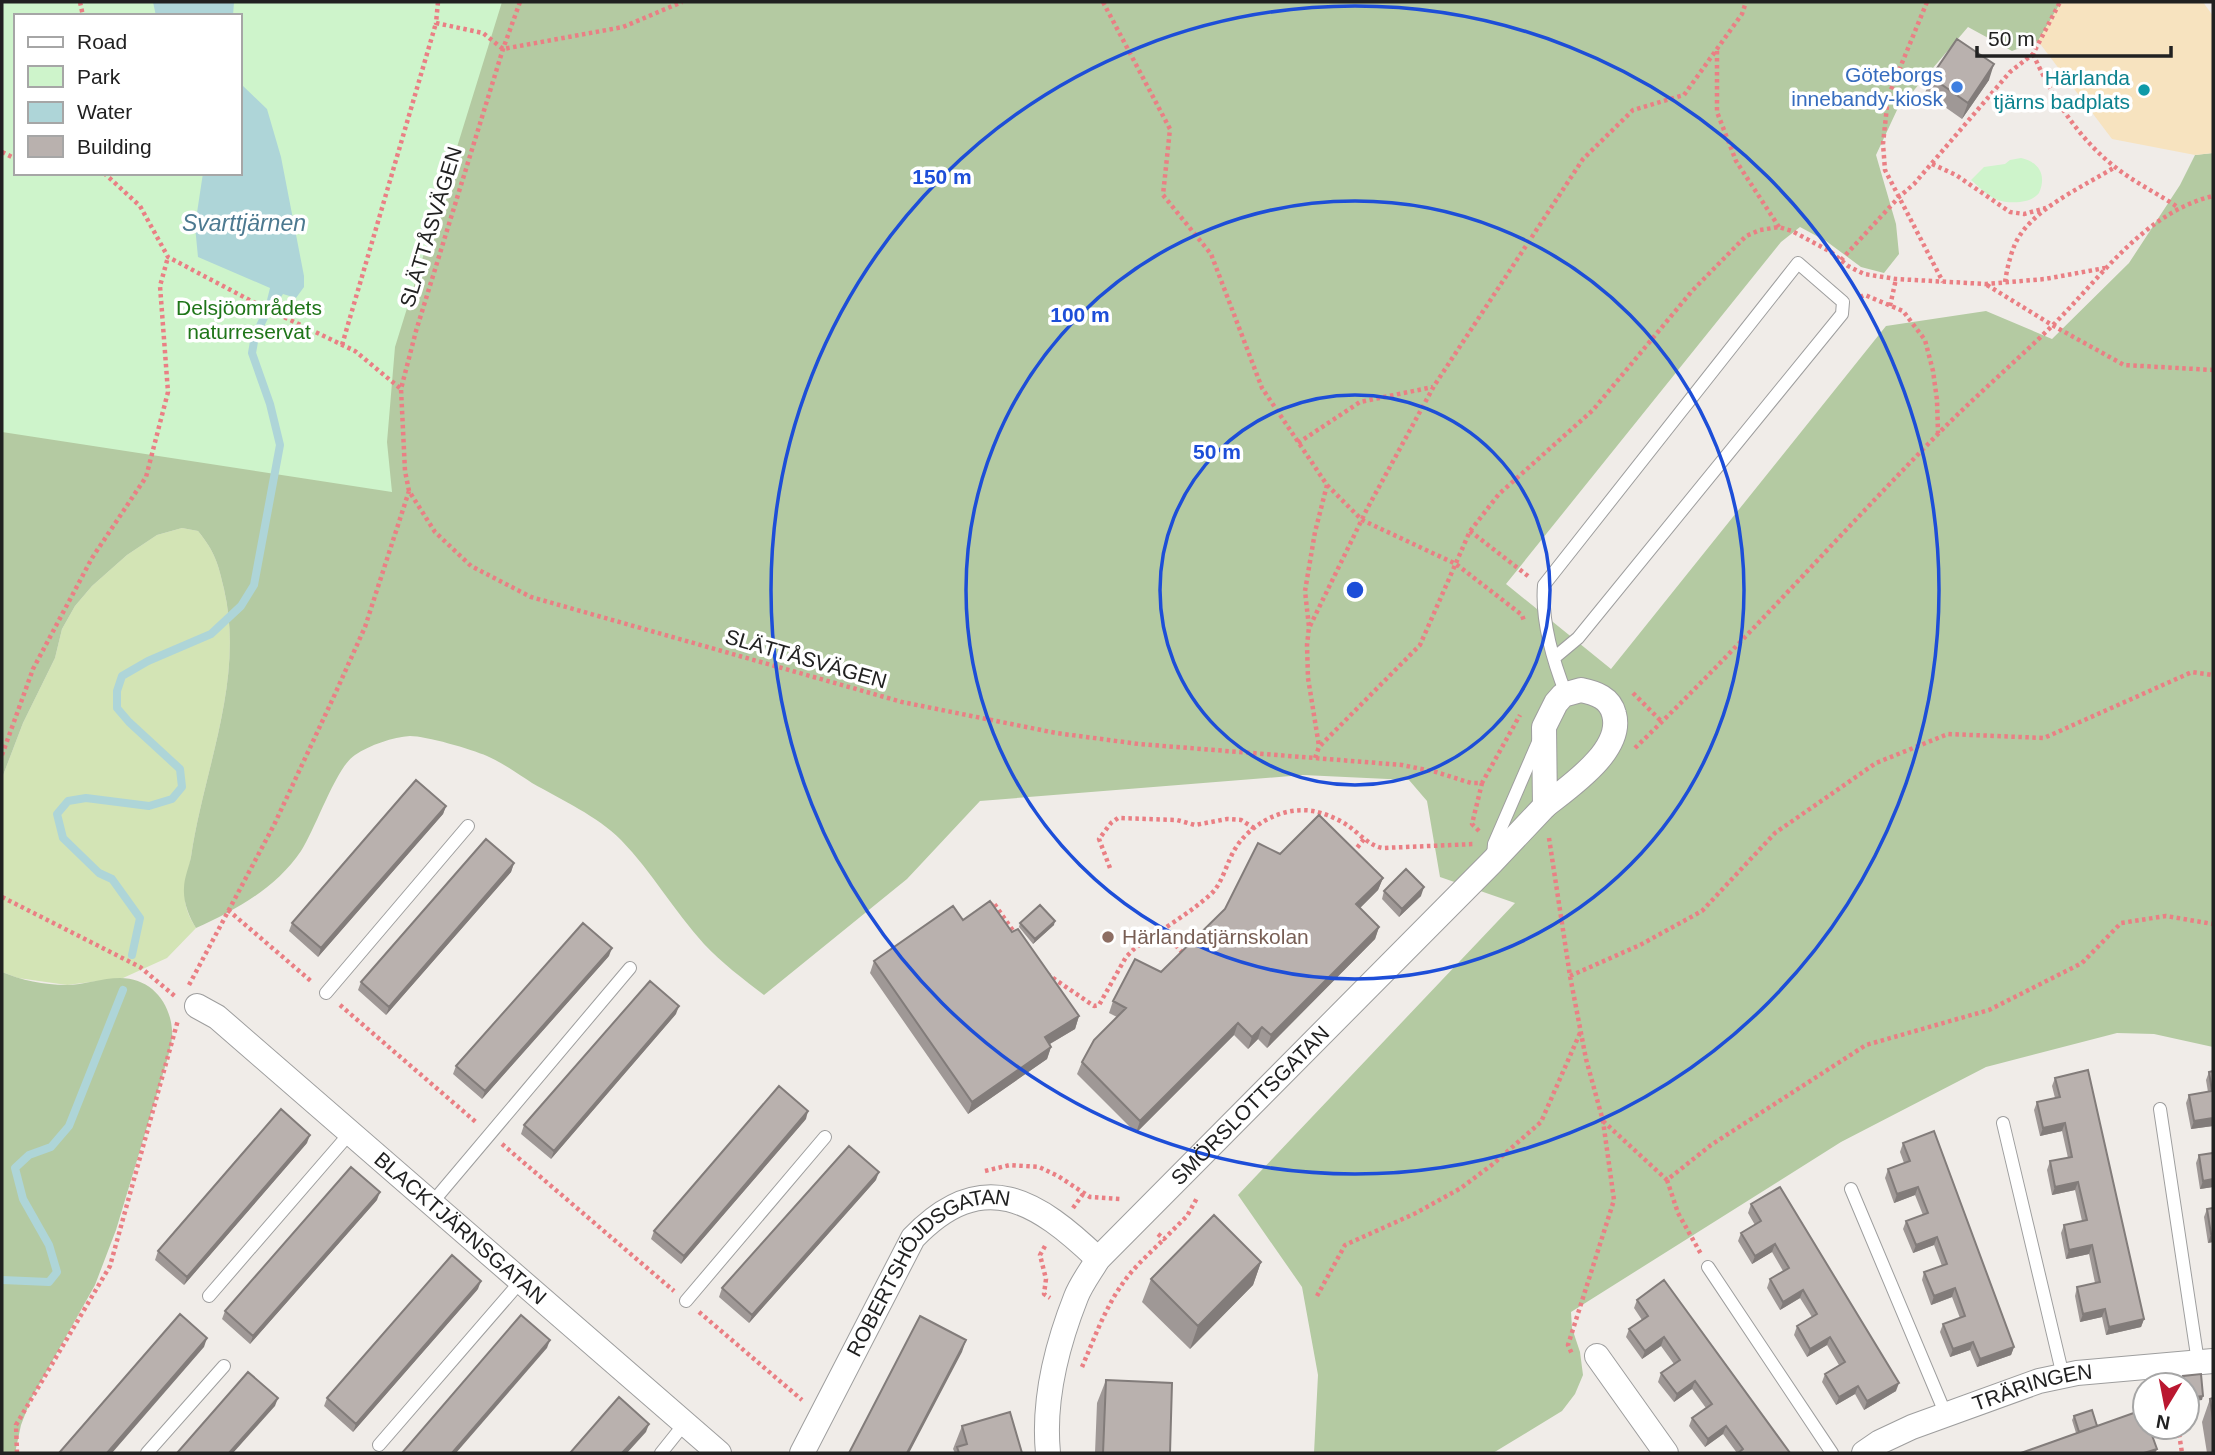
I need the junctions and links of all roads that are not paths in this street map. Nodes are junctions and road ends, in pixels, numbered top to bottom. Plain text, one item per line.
1 (1554, 658) junction
2 (1566, 694) junction
3 (1544, 727) junction
4 (1545, 806) junction
5 (468, 826) dead end
6 (1493, 853) junction
7 (631, 968) dead end
8 (326, 993) road end
9 (187, 1004) road end
10 (2160, 1109) dead end
11 (2003, 1123) dead end
12 (350, 1133) junction
13 (825, 1137) dead end
14 (1851, 1189) dead end
15 (431, 1204) junction
16 (1098, 1259) junction
17 (1708, 1267) road end
18 (521, 1282) junction
19 (209, 1296) dead end
20 (686, 1301) road end
21 (1585, 1356) road end
22 (2206, 1362) edge
23 (224, 1366) dead end
24 (2063, 1376) junction
25 (1946, 1415) junction
26 (685, 1423) junction
27 (379, 1445) dead end
28 (147, 1453) edge
29 (661, 1453) edge
30 (719, 1453) edge
31 (802, 1453) edge
32 (1048, 1453) edge
33 (1666, 1453) edge
34 (1832, 1453) edge
35 (1864, 1453) edge

1 - 1 lane
1 - 2 lane
2 - 3 street
2 - 4 street, SMÖRSLOTTSGATAN
3 - 4 street
3 - 6 lane
4 - 6 street, SMÖRSLOTTSGATAN
5 - 8 lane
6 - 16 street, SMÖRSLOTTSGATAN
7 - 15 lane
9 - 12 street, BLACKTJÄRNSGATAN
10 - 22 lane
11 - 24 lane
12 - 15 street, BLACKTJÄRNSGATAN
12 - 19 lane
13 - 20 lane
14 - 25 lane
15 - 18 street, BLACKTJÄRNSGATAN
16 - 31 street, ROBERTSHÖJDSGATAN
16 - 32 street, SMÖRSLOTTSGATAN
17 - 34 lane
18 - 26 street, BLACKTJÄRNSGATAN
18 - 27 lane
21 - 33 street
22 - 24 street, TRÄRINGEN
23 - 28 lane
24 - 25 street, TRÄRINGEN
25 - 35 street, TRÄRINGEN
26 - 29 lane
26 - 30 street, BLACKTJÄRNSGATAN

